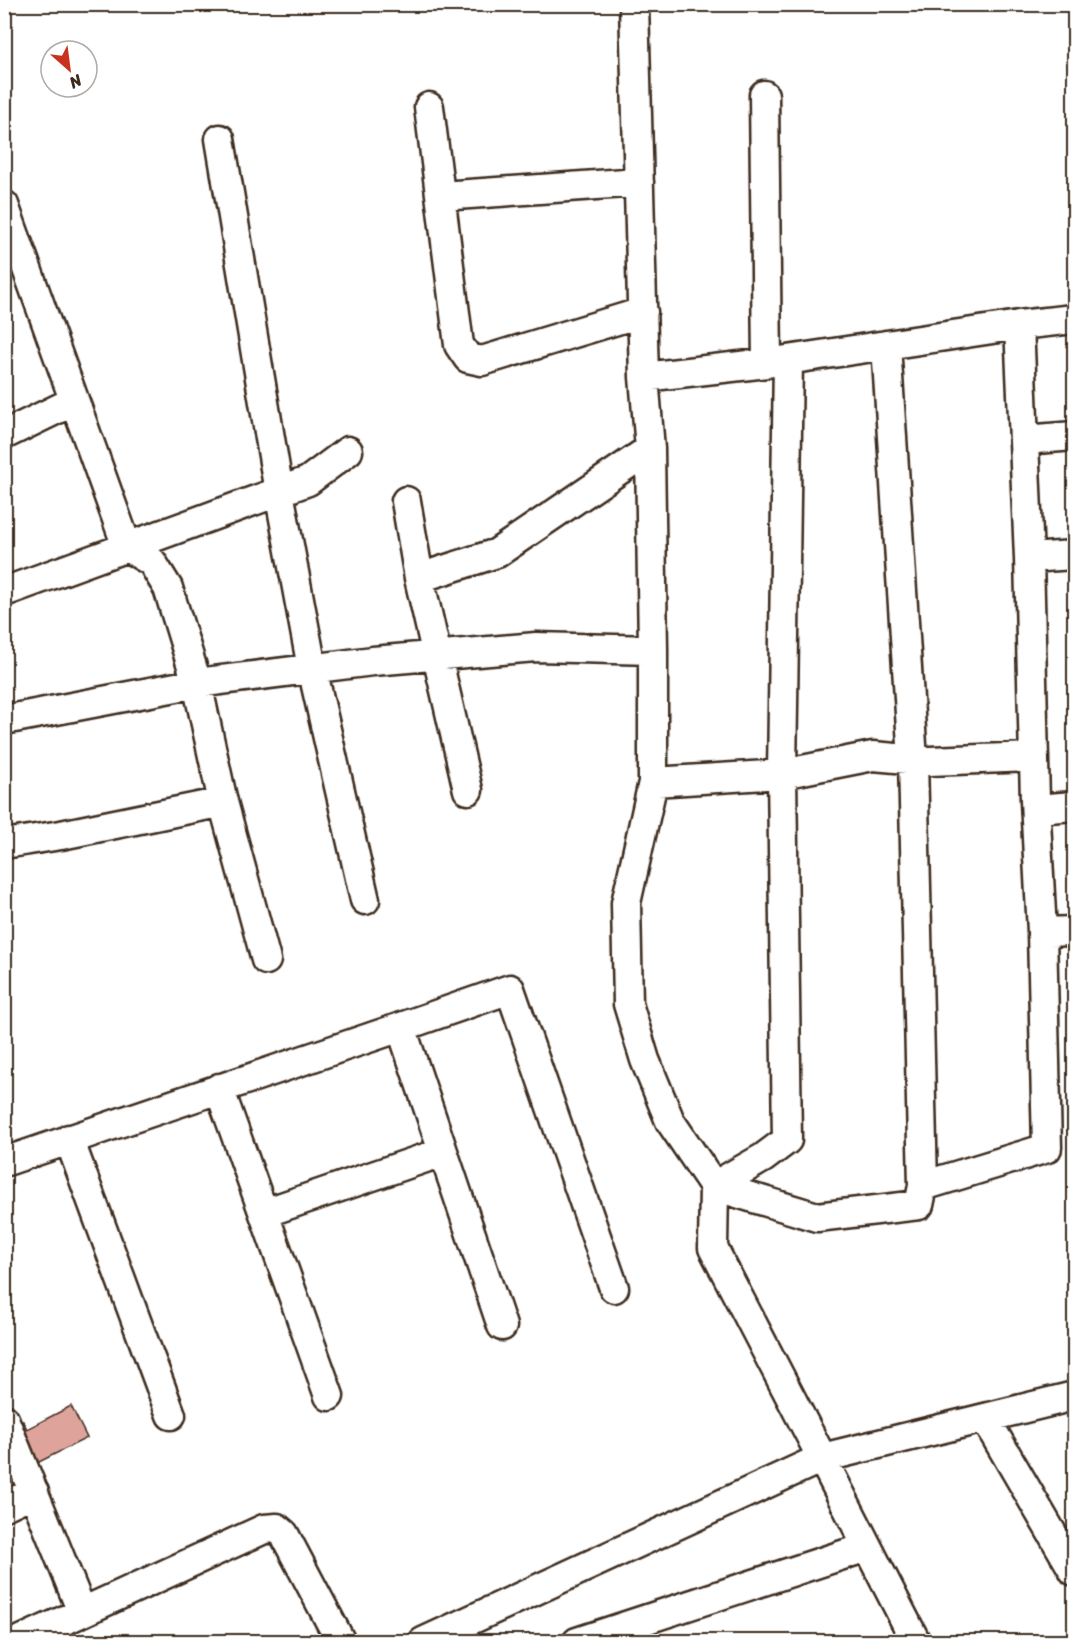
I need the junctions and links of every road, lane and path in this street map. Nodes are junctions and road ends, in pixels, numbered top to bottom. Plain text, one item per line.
1 (633, 4) edge
2 (764, 95) dead end
3 (429, 107) dead end
4 (220, 139) dead end
5 (639, 182) junction
6 (441, 196) junction
7 (6, 216) edge
8 (642, 312) junction
9 (1074, 319) edge
10 (1018, 325) junction
11 (886, 345) junction
12 (778, 361) junction
13 (644, 377) junction
14 (74, 401) junction
15 (4, 435) edge
16 (1074, 436) edge
17 (1024, 440) junction
18 (650, 449) junction
19 (348, 451) dead end
20 (279, 492) junction
21 (406, 501) dead end
22 (127, 548) junction
23 (1074, 555) edge
24 (1029, 558) junction
25 (419, 578) junction
26 (4, 592) edge
27 (653, 650) junction
28 (436, 655) junction
29 (312, 668) junction
30 (197, 683) junction
31 (4, 720) edge
32 (1034, 757) junction
33 (913, 760) junction
34 (783, 774) junction
35 (653, 782) junction
36 (468, 790) dead end
37 (223, 802) junction
38 (1074, 806) edge
39 (1036, 809) junction
40 (4, 844) edge
41 (365, 900) dead end
42 (1074, 931) edge
43 (1042, 932) junction
44 (266, 960) dead end
45 (401, 1027) junction
46 (219, 1088) junction
47 (69, 1139) junction
48 (443, 1152) junction
49 (4, 1161) edge
50 (714, 1186) junction
51 (923, 1186) junction
52 (264, 1213) junction
53 (614, 1288) dead end
54 (502, 1326) dead end
55 (329, 1396) dead end
56 (1074, 1396) edge
57 (171, 1414) dead end
58 (985, 1418) junction
59 (4, 1419) edge
60 (822, 1458) junction
61 (34, 1492) junction
62 (4, 1506) edge
63 (867, 1546) junction
64 (1074, 1571) edge
65 (82, 1612) junction
66 (17, 1641) edge
67 (341, 1641) edge
68 (423, 1641) edge
69 (577, 1641) edge
70 (916, 1641) edge

1 - 5 street
2 - 12 street
3 - 6 street
4 - 20 street
5 - 6 street
5 - 8 street
6 - 8 street
7 - 14 street
8 - 13 street
9 - 10 street
10 - 11 street
10 - 17 street
11 - 12 street
11 - 33 street
12 - 13 street
12 - 34 street
13 - 18 street
14 - 15 street
14 - 22 street
16 - 17 street
17 - 24 street
18 - 25 street
18 - 27 street
19 - 20 street
20 - 22 street
20 - 29 street
21 - 25 street
22 - 26 street
22 - 30 street
23 - 24 street
24 - 32 street
25 - 28 street
27 - 28 street
27 - 35 street
28 - 29 street
28 - 36 street
29 - 30 street
29 - 41 street
30 - 31 street
30 - 37 street
32 - 33 street
32 - 39 street
33 - 34 street
33 - 51 street
34 - 35 street
34 - 50 street
35 - 50 street
37 - 40 street
37 - 44 street
38 - 39 street
39 - 43 street
42 - 43 street
43 - 51 street
45 - 46 street
45 - 48 street
45 - 53 street
46 - 47 street
46 - 52 street
47 - 49 street
47 - 57 street
48 - 52 street
48 - 54 street
50 - 51 street
50 - 60 street
52 - 55 street
56 - 58 street
58 - 60 street
58 - 64 street
59 - 61 street
60 - 63 street
60 - 68 street
61 - 62 street
61 - 65 street
63 - 69 street
63 - 70 street
65 - 66 street
65 - 67 street

